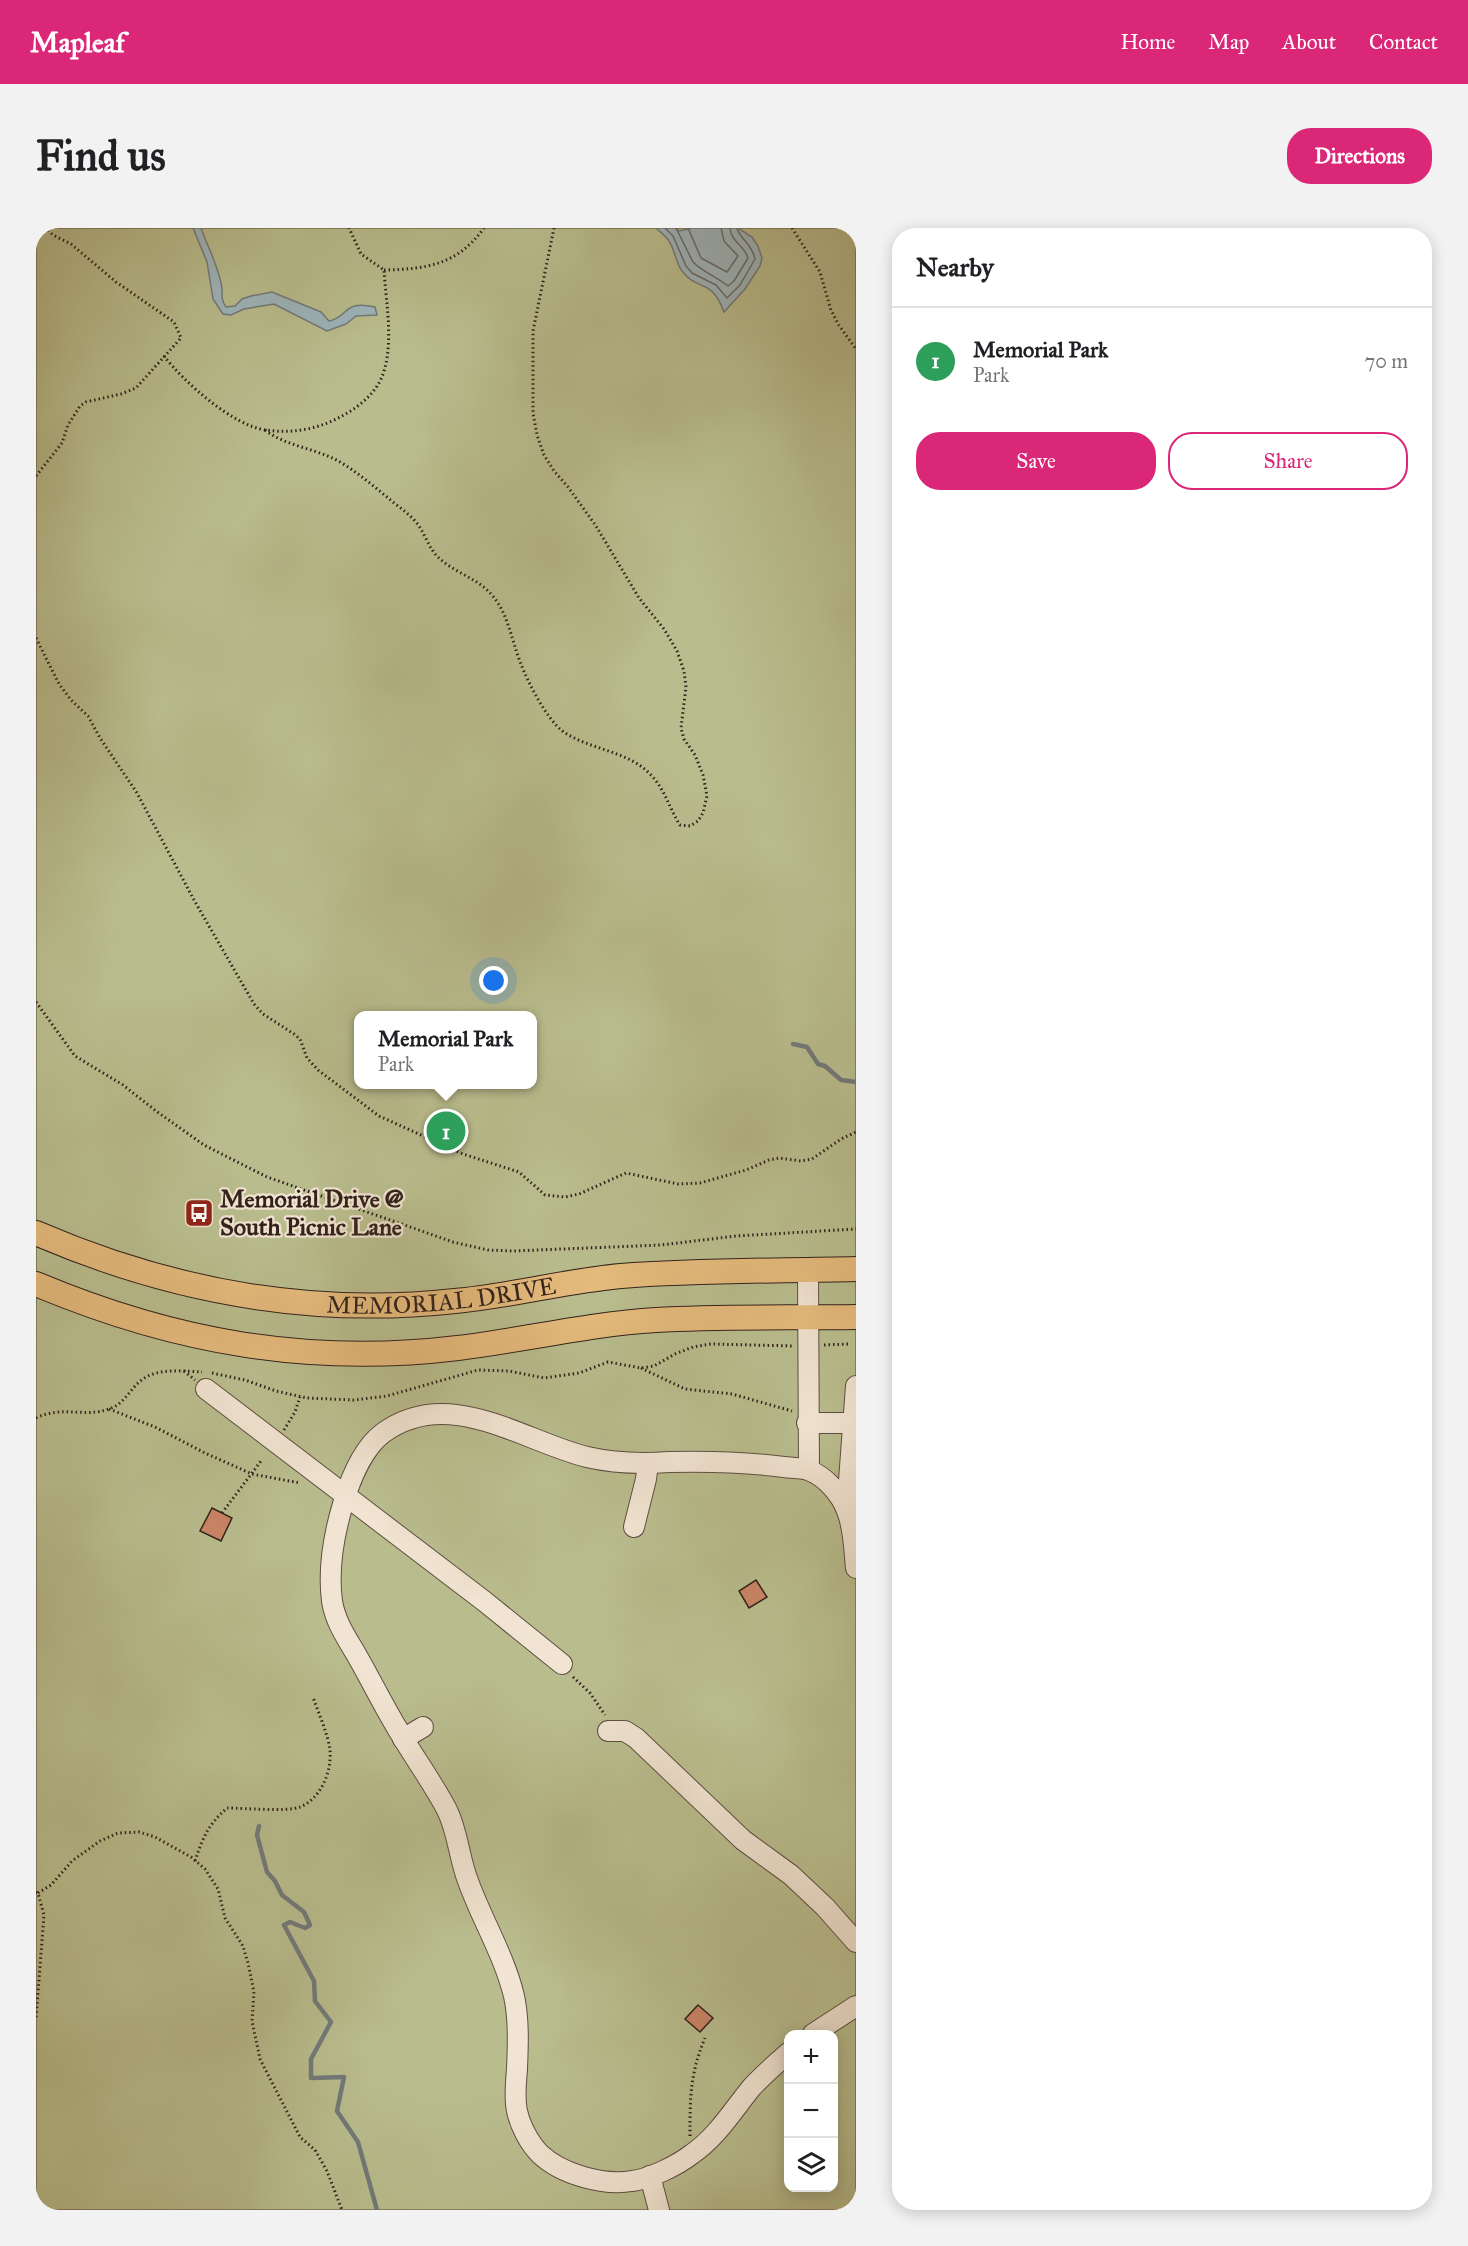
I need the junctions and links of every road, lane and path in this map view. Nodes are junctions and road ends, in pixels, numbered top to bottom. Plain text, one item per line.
1 (46, 228) edge
2 (349, 228) edge
3 (484, 228) edge
4 (554, 228) edge
5 (792, 228) edge
6 (384, 270) junction
7 (856, 349) edge
8 (164, 356) junction
9 (265, 430) junction
10 (36, 476) edge
11 (36, 638) edge
12 (36, 1002) edge
13 (856, 1132) edge
14 (856, 1229) edge
15 (36, 1233) edge
16 (856, 1269) edge
17 (808, 1270) junction
18 (36, 1284) edge
19 (856, 1317) edge
20 (808, 1318) junction
21 (848, 1344) dead end
22 (823, 1345) dead end
23 (797, 1346) dead end
24 (640, 1368) junction
25 (856, 1386) edge
26 (206, 1389) dead end
27 (300, 1397) junction
28 (109, 1409) junction
29 (36, 1418) edge
30 (807, 1423) junction
31 (855, 1423) edge
32 (283, 1432) dead end
33 (261, 1461) dead end
34 (648, 1463) junction
35 (809, 1470) junction
36 (252, 1474) junction
37 (309, 1487) dead end
38 (346, 1495) junction
39 (847, 1508) junction
40 (222, 1513) dead end
41 (634, 1527) dead end
42 (856, 1568) edge
43 (562, 1664) joint
44 (313, 1697) dead end
45 (423, 1727) dead end
46 (608, 1731) joint
47 (403, 1739) junction
48 (195, 1861) junction
49 (37, 1893) edge
50 (856, 1942) edge
51 (856, 2006) edge
52 (36, 2018) edge
53 (819, 2030) edge
54 (705, 2038) dead end
55 (784, 2058) edge
56 (690, 2156) junction
57 (650, 2176) junction
58 (342, 2210) edge
59 (659, 2210) edge

1 - 8 path
2 - 6 path
3 - 6 path
4 - 9 path
5 - 7 path
6 - 9 path
8 - 9 path
8 - 10 path
11 - 13 path
12 - 14 path
15 - 17 main road, MEMORIAL DRIVE
16 - 17 main road, MEMORIAL DRIVE
17 - 20 street
18 - 20 main road, MEMORIAL DRIVE
19 - 20 main road, MEMORIAL DRIVE
20 - 30 street
21 - 22 path
23 - 24 path
24 - 27 path
24 - 30 path
25 - 31 street
26 - 38 street
27 - 28 path
27 - 32 path
28 - 29 path
28 - 36 path
30 - 31 street
30 - 35 street
31 - 39 street
33 - 36 path
34 - 35 street
34 - 38 street
34 - 41 street
35 - 39 street
36 - 37 path
36 - 40 path
38 - 43 street
38 - 47 street
39 - 42 street
43 - 46 path
44 - 48 path
45 - 47 street
46 - 50 street
47 - 57 street
48 - 49 path
48 - 58 path
49 - 52 path
51 - 53 street
54 - 56 path
55 - 56 street
56 - 57 street
57 - 59 street

